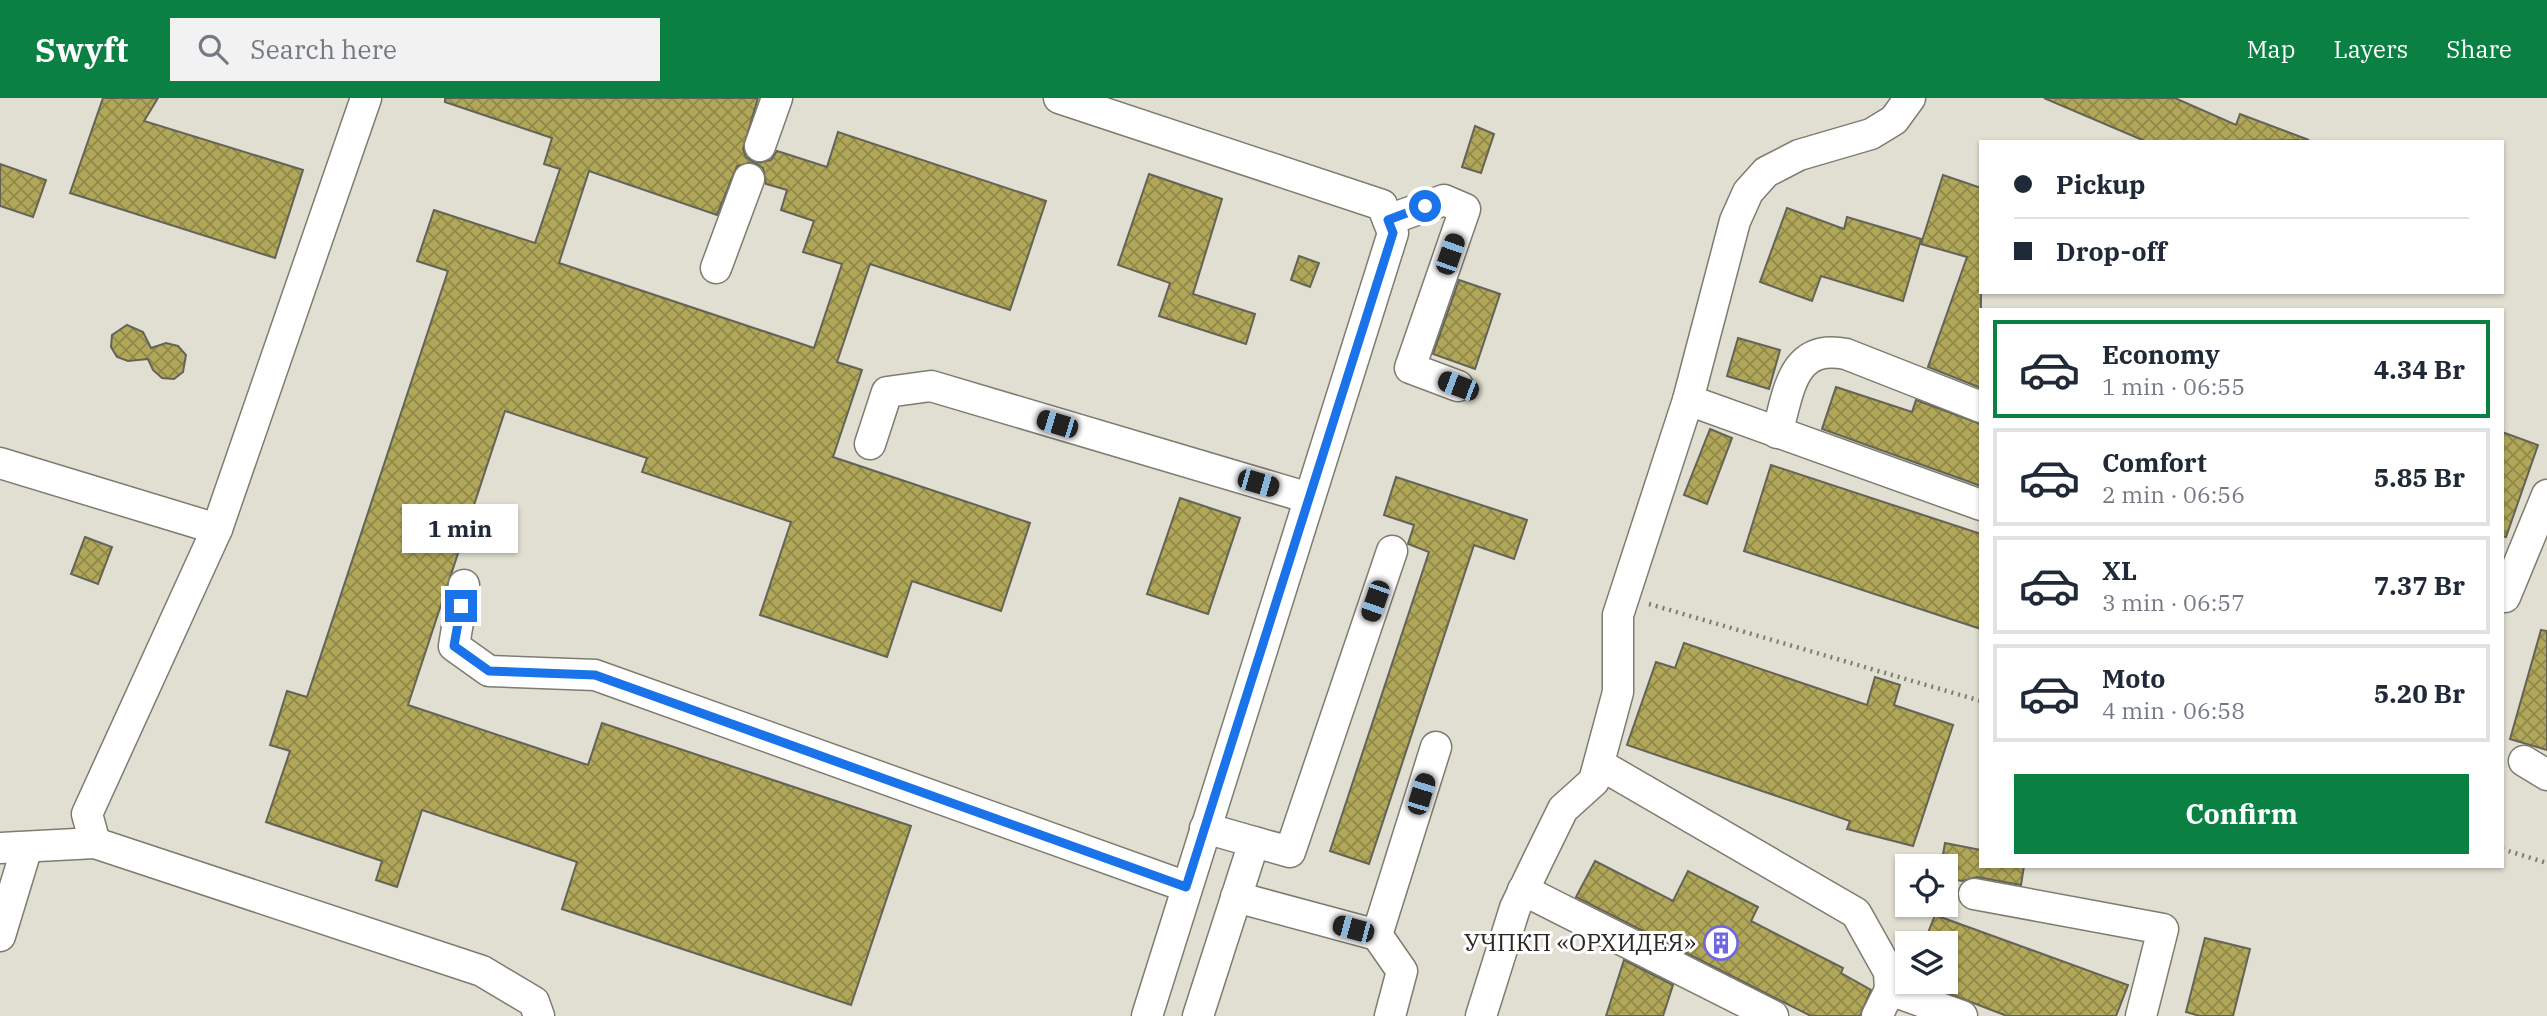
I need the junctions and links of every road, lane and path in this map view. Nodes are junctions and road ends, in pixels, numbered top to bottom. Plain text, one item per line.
1 (366, 98) edge
2 (776, 98) edge
3 (1059, 98) edge
4 (1910, 98) edge
5 (760, 146) dead end
6 (749, 179) dead end
7 (1388, 220) junction
8 (716, 268) dead end
9 (1458, 386) dead end
10 (1688, 400) junction
11 (1979, 406) edge
12 (1777, 433) junction
13 (870, 444) dead end
14 (0, 463) edge
15 (2547, 495) edge
16 (1309, 498) junction
17 (1979, 504) edge
18 (216, 529) junction
19 (1392, 551) dead end
20 (464, 585) dead end
21 (1624, 597) junction
22 (2504, 598) edge
23 (1979, 700) edge
24 (1436, 747) dead end
25 (1599, 764) junction
26 (1205, 828) junction
27 (95, 842) junction
28 (1254, 842) junction
29 (14, 848) edge
30 (2504, 850) edge
31 (2547, 863) edge
32 (1186, 887) junction
33 (1523, 890) junction
34 (1974, 894) dead end
35 (1236, 897) junction
36 (1377, 935) junction
37 (0, 936) edge
38 (1883, 1003) edge
39 (539, 1016) edge
40 (1147, 1016) edge
41 (1198, 1016) edge
42 (1390, 1016) edge
43 (1482, 1016) edge
44 (1773, 1016) edge
45 (1962, 1016) edge
46 (2141, 1016) edge

1 - 18 lane
2 - 5 lane
3 - 7 lane
4 - 10 lane
6 - 8 lane
7 - 9 lane
7 - 16 lane
10 - 12 lane
10 - 21 lane
11 - 12 lane
12 - 17 lane
13 - 16 lane
14 - 18 lane
15 - 22 lane
16 - 26 lane
18 - 27 lane
19 - 28 lane
20 - 32 lane
21 - 23 path
21 - 25 lane
24 - 36 lane
25 - 33 lane
25 - 38 lane
26 - 28 lane
26 - 32 lane
27 - 29 lane
27 - 39 lane
28 - 35 lane
29 - 37 lane
30 - 31 path
32 - 40 lane
33 - 43 lane
33 - 44 lane
34 - 46 lane
35 - 36 lane
35 - 41 lane
36 - 42 lane
38 - 45 lane

